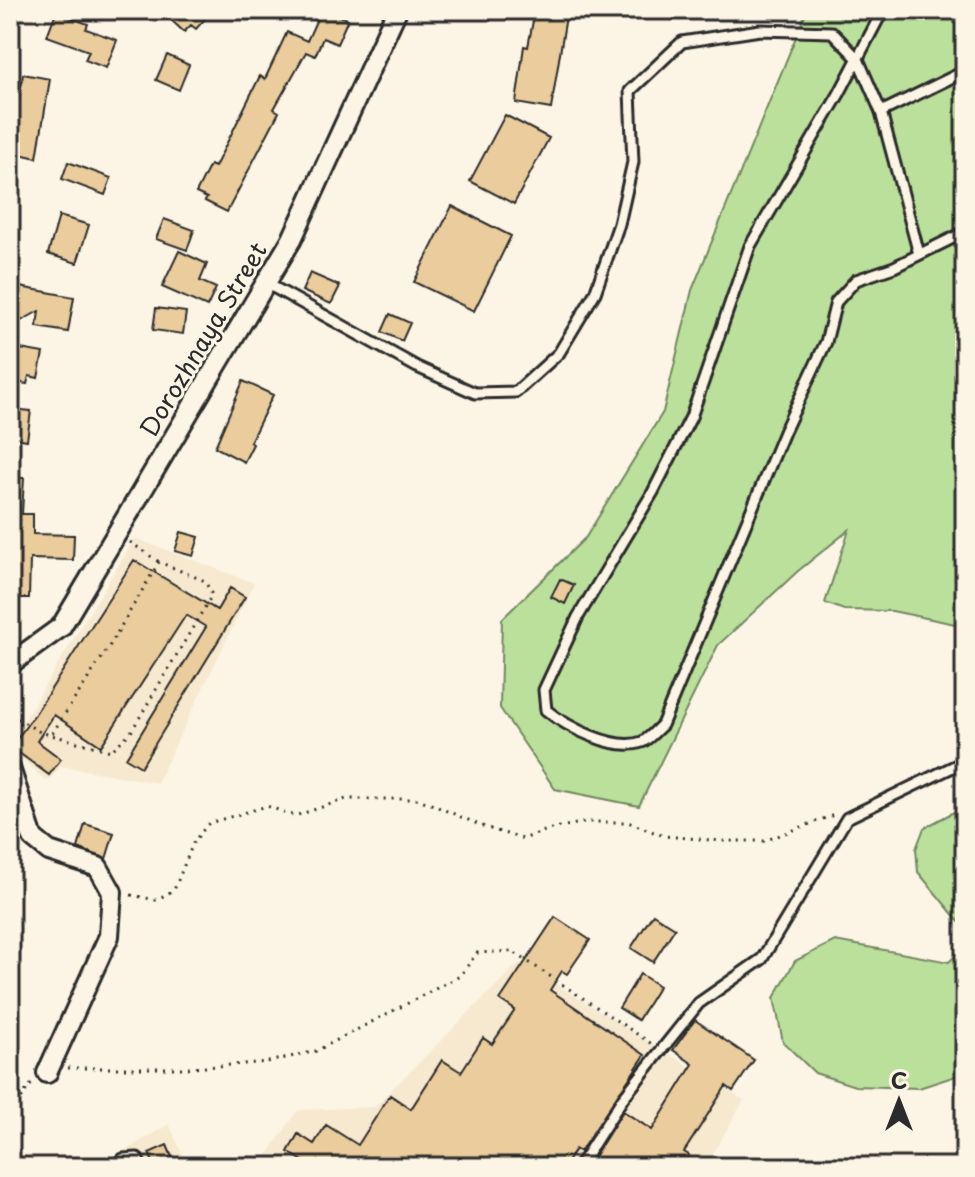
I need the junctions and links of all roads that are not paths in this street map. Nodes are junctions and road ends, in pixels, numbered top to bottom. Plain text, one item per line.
1 (397, 10) edge
2 (883, 10) edge
3 (858, 59) junction
4 (965, 71) edge
5 (881, 112) junction
6 (965, 232) edge
7 (919, 254) junction
8 (266, 283) junction
9 (10, 664) edge
10 (965, 761) edge
11 (10, 768) edge
12 (47, 1073) road end
13 (113, 1167) edge
14 (141, 1167) edge
15 (579, 1167) edge

1 - 8 street, Dorozhnaya Street
2 - 3 lane
3 - 5 lane
3 - 7 lane
3 - 8 lane
4 - 5 lane
5 - 7 lane
6 - 7 lane
8 - 9 street, Dorozhnaya Street
10 - 15 lane
11 - 12 street
13 - 14 lane

